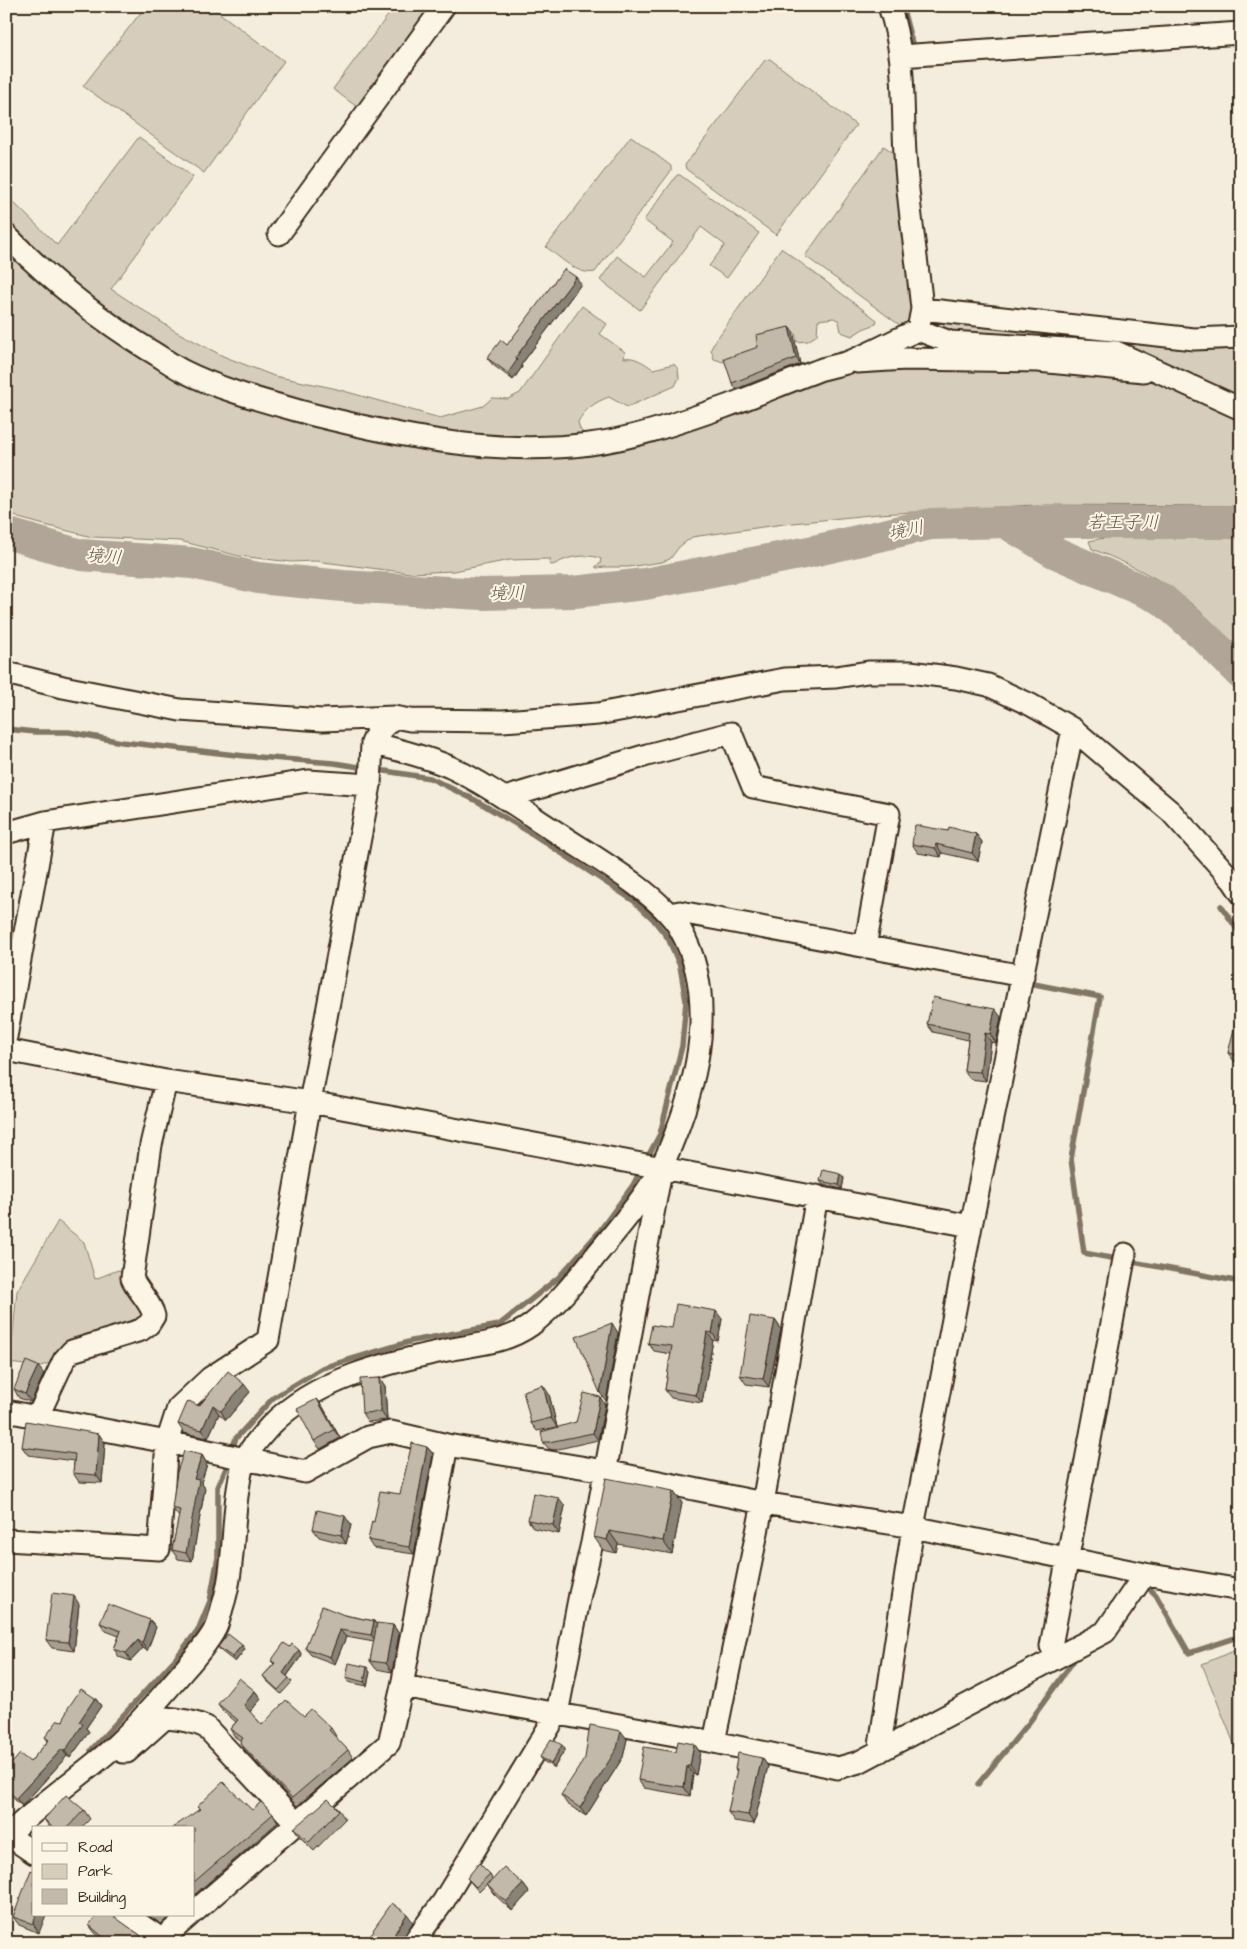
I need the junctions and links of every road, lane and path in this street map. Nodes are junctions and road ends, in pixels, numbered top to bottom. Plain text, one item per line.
1 (444, 6) edge
2 (890, 6) edge
3 (1241, 34) edge
4 (900, 56) junction
5 (279, 234) dead end
6 (6, 235) edge
7 (920, 319) junction
8 (1241, 337) edge
9 (847, 362) junction
10 (1161, 372) junction
11 (1241, 409) edge
12 (6, 673) edge
13 (394, 717) junction
14 (1073, 729) junction
15 (372, 743) junction
16 (370, 785) junction
17 (505, 798) junction
18 (45, 822) junction
19 (6, 833) edge
20 (1241, 893) edge
21 (670, 914) junction
22 (865, 947) junction
23 (1023, 976) junction
24 (6, 1037) edge
25 (6, 1050) edge
26 (166, 1081) junction
27 (310, 1102) junction
28 (661, 1168) junction
29 (817, 1196) junction
30 (971, 1226) junction
31 (1125, 1254) dead end
32 (6, 1411) edge
33 (37, 1418) junction
34 (167, 1442) junction
35 (447, 1445) junction
36 (244, 1460) junction
37 (604, 1471) junction
38 (763, 1503) junction
39 (913, 1527) junction
40 (6, 1540) edge
41 (1067, 1558) junction
42 (1145, 1574) junction
43 (1241, 1590) edge
44 (1051, 1646) dead end
45 (402, 1686) junction
46 (557, 1714) junction
47 (714, 1742) junction
48 (109, 1751) junction
49 (879, 1752) junction
50 (297, 1824) junction
51 (7, 1835) edge
52 (32, 1852) edge
53 (195, 1911) edge
54 (127, 1916) edge
55 (189, 1916) edge
56 (162, 1942) edge
57 (412, 1943) edge

1 - 5 street
2 - 4 street
3 - 4 street
4 - 7 street
6 - 9 street
7 - 8 street
7 - 9 street
7 - 10 street
9 - 10 street
10 - 11 street
12 - 13 street
13 - 14 street
13 - 15 street
14 - 20 street
14 - 23 street
15 - 16 street
15 - 17 street
16 - 18 street
16 - 27 street
17 - 21 street
17 - 22 street
18 - 19 street
18 - 24 street
21 - 22 street
21 - 28 street
22 - 23 street
23 - 30 street
25 - 26 street
26 - 27 street
26 - 33 street
27 - 28 street
27 - 34 street
28 - 29 street
28 - 36 street
28 - 37 street
29 - 30 street
29 - 38 street
30 - 39 street
31 - 41 street
32 - 33 street
33 - 34 street
34 - 36 street
34 - 40 street
35 - 36 street
35 - 37 street
35 - 45 street
36 - 48 street
37 - 38 street
37 - 46 street
38 - 39 street
38 - 47 street
39 - 41 street
39 - 49 street
41 - 42 street
41 - 44 street
42 - 43 street
42 - 49 street
45 - 46 street
45 - 50 street
46 - 47 street
46 - 57 street
47 - 49 street
48 - 50 street
48 - 51 street
50 - 53 street
51 - 52 street
54 - 56 street
55 - 56 street

